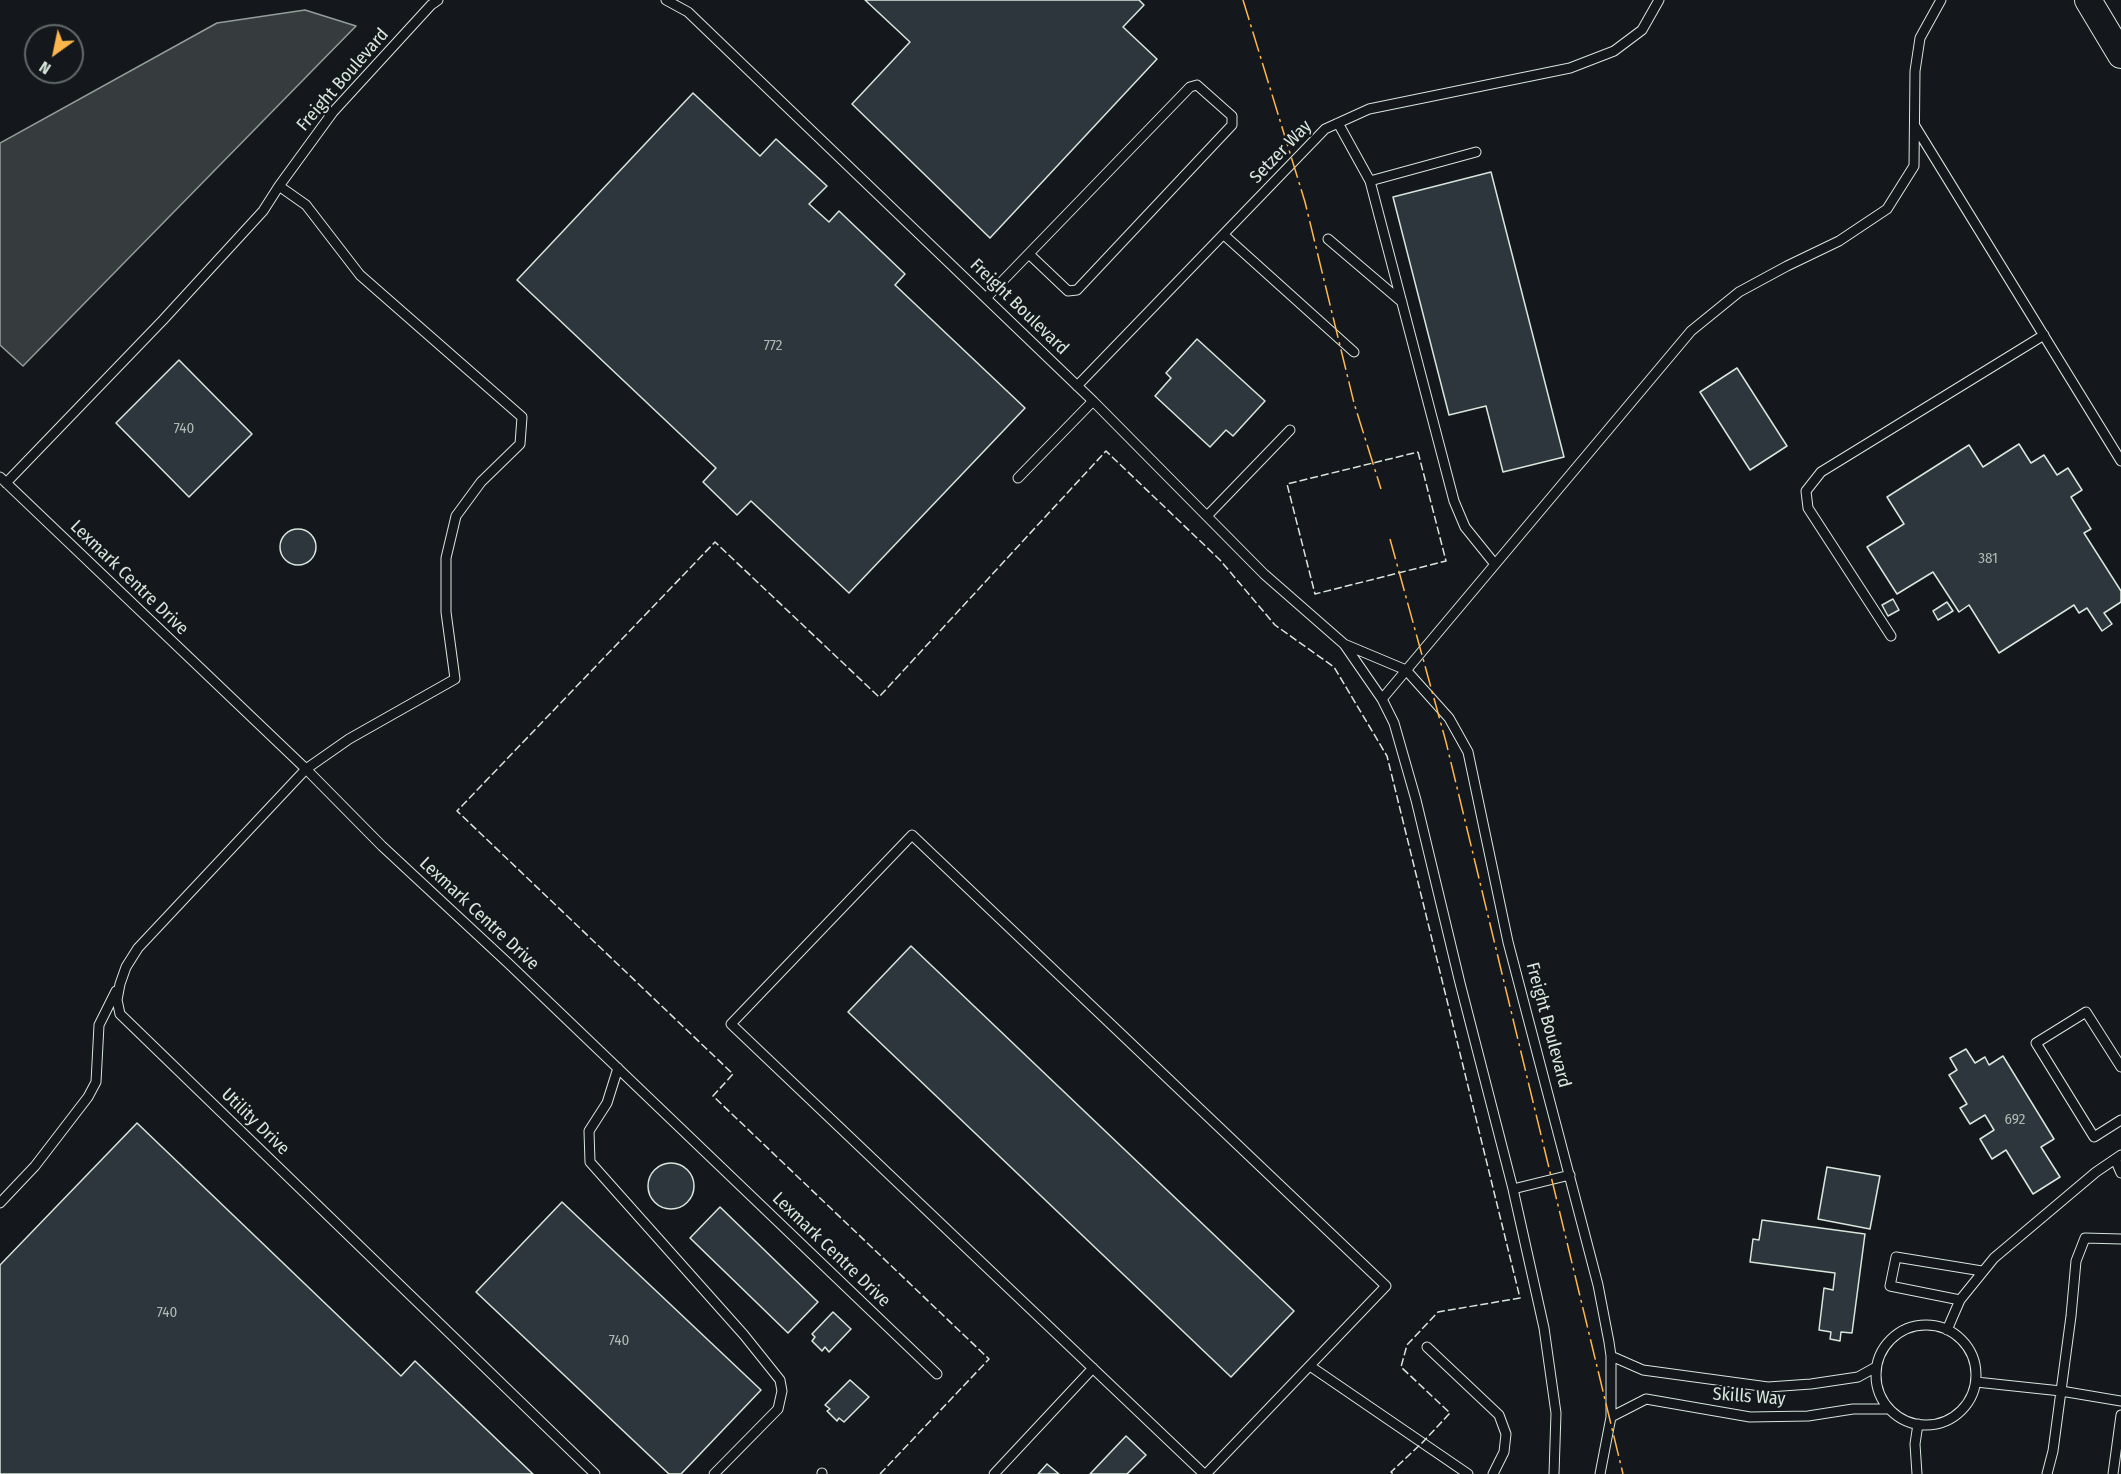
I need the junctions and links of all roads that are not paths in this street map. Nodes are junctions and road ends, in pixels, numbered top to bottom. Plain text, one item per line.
1 (438, 0) edge
2 (666, 0) edge
3 (1659, 0) edge
4 (1941, 0) edge
5 (2090, 0) edge
6 (2121, 31) edge
7 (2121, 56) edge
8 (1338, 123) junction
9 (1914, 124) junction
10 (1476, 152) dead end
11 (1370, 181) junction
12 (279, 186) junction
13 (1224, 235) junction
14 (1328, 239) dead end
15 (1029, 254) junction
16 (986, 298) junction
17 (1402, 302) junction
18 (2044, 335) junction
19 (1354, 352) dead end
20 (1077, 386) junction
21 (1093, 401) junction
22 (1290, 430) dead end
23 (2121, 461) edge
24 (1017, 478) dead end
25 (3, 480) edge
26 (1208, 515) junction
27 (1494, 563) junction
28 (1891, 636) dead end
29 (1344, 644) junction
30 (1406, 670) junction
31 (1382, 699) junction
32 (306, 769) junction
33 (120, 984) junction
34 (2121, 1067) edge
35 (618, 1068) junction
36 (2119, 1125) edge
37 (2118, 1157) edge
38 (2121, 1173) edge
39 (1570, 1174) junction
40 (1513, 1189) junction
41 (0, 1203) edge
42 (2121, 1239) edge
43 (1982, 1271) junction
44 (1960, 1300) junction
45 (1947, 1330) junction
46 (1427, 1347) dead end
47 (1611, 1356) junction
48 (1310, 1366) junction
49 (1876, 1367) junction
50 (1093, 1368) junction
51 (937, 1374) dead end
52 (1976, 1382) junction
53 (2061, 1391) junction
54 (2121, 1401) edge
55 (1889, 1409) junction
56 (2121, 1415) edge
57 (1611, 1417) junction
58 (1918, 1424) junction
59 (595, 1474) edge
60 (714, 1474) edge
61 (994, 1474) edge
62 (1205, 1474) edge
63 (1468, 1474) edge
64 (1493, 1474) edge
65 (1554, 1474) edge
66 (1600, 1474) edge
67 (1917, 1474) edge
68 (2047, 1474) edge
69 (2113, 1474) edge

1 - 12 lane, Freight Boulevard
2 - 16 lane, Freight Boulevard
3 - 8 lane, Setzer Way
4 - 9 lane
5 - 6 main road
5 - 7 main road
8 - 11 lane
8 - 13 lane, Setzer Way
9 - 18 lane
9 - 27 lane
10 - 11 lane
11 - 17 lane
12 - 25 lane, Freight Boulevard
12 - 32 lane, Utility Drive
13 - 19 lane
13 - 20 lane, Setzer Way
14 - 17 lane
15 - 15 lane
15 - 16 lane
16 - 20 lane, Freight Boulevard
17 - 27 lane
18 - 23 lane
18 - 28 lane
20 - 21 lane, Freight Boulevard
21 - 24 lane
21 - 26 lane, Freight Boulevard
22 - 26 lane
25 - 32 lane, Lexmark Centre Drive
26 - 29 lane, Freight Boulevard
27 - 30 lane
29 - 30 lane, Freight Boulevard
29 - 31 lane, Freight Boulevard
30 - 31 lane
30 - 39 lane, Freight Boulevard
31 - 40 lane, Freight Boulevard
32 - 33 lane, Utility Drive
32 - 35 lane, Lexmark Centre Drive
33 - 41 lane
33 - 59 lane, Utility Drive
34 - 36 lane
35 - 51 lane, Lexmark Centre Drive
35 - 60 lane
37 - 38 lane
37 - 43 lane
39 - 40 lane
39 - 47 lane, Freight Boulevard
40 - 65 lane, Freight Boulevard
42 - 53 lane
43 - 44 lane
43 - 44 lane
44 - 45 lane
45 - 49 lane
45 - 52 lane
46 - 64 lane
47 - 49 lane, Skills Way
47 - 57 lane, Freight Boulevard
48 - 50 lane
48 - 62 lane
48 - 63 lane
49 - 55 lane
50 - 61 lane
50 - 62 lane
52 - 53 lane
52 - 58 lane
53 - 54 lane
53 - 68 lane
55 - 57 lane, Skills Way
55 - 58 lane, Skills Way
56 - 69 lane
57 - 66 lane, Freight Boulevard
58 - 67 lane

